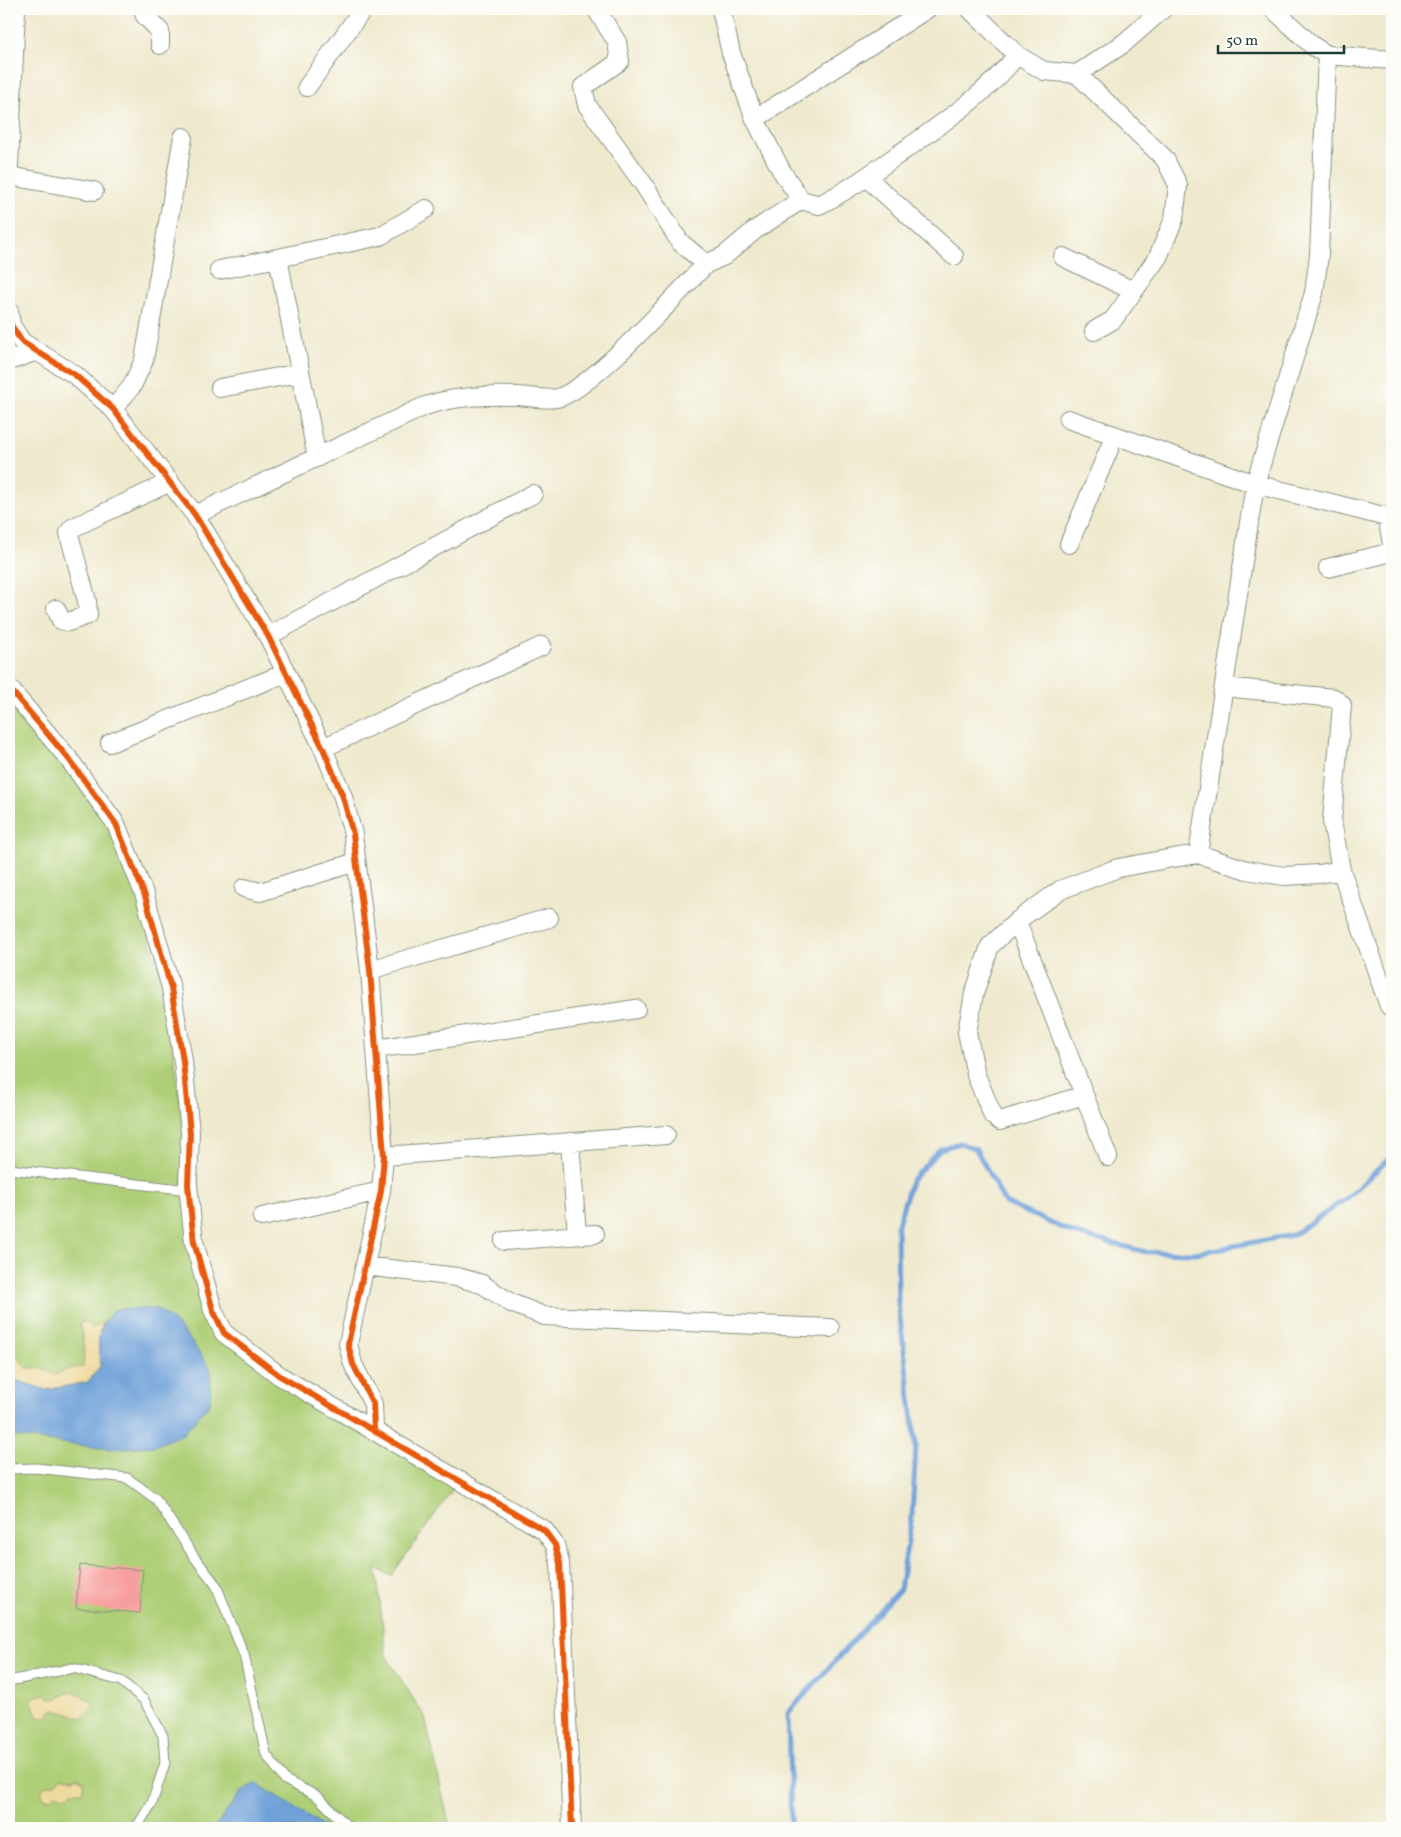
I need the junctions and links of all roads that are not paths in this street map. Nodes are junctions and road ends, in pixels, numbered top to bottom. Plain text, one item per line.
1 (16, 9) edge
2 (143, 9) edge
3 (363, 9) edge
4 (596, 9) edge
5 (720, 9) edge
6 (927, 9) edge
7 (970, 9) edge
8 (1163, 9) edge
9 (1273, 9) edge
10 (160, 45) dead end
11 (1017, 55) junction
12 (1327, 55) junction
13 (1392, 60) edge
14 (1077, 74) junction
15 (307, 87) dead end
16 (755, 119) junction
17 (183, 137) dead end
18 (9, 166) edge
19 (9, 176) edge
20 (866, 177) junction
21 (94, 191) dead end
22 (801, 200) junction
23 (426, 209) dead end
24 (954, 256) dead end
25 (1063, 257) dead end
26 (278, 258) junction
27 (706, 264) junction
28 (219, 270) dead end
29 (1134, 291) junction
30 (9, 311) edge
31 (1094, 331) dead end
32 (37, 351) junction
33 (9, 361) edge
34 (300, 373) junction
35 (220, 388) dead end
36 (113, 409) junction
37 (1068, 419) dead end
38 (1115, 435) junction
39 (317, 458) junction
40 (170, 482) junction
41 (1256, 484) junction
42 (533, 494) dead end
43 (195, 515) junction
44 (1069, 544) dead end
45 (1392, 544) edge
46 (1392, 552) edge
47 (1328, 568) dead end
48 (56, 609) dead end
49 (268, 636) junction
50 (542, 646) dead end
51 (286, 673) junction
52 (1224, 687) junction
53 (9, 688) edge
54 (110, 743) dead end
55 (323, 748) junction
56 (1198, 854) junction
57 (356, 862) junction
58 (1341, 870) junction
59 (244, 888) dead end
60 (549, 918) dead end
61 (1016, 921) junction
62 (370, 970) junction
63 (1389, 1006) dead end
64 (636, 1009) dead end
65 (376, 1049) junction
66 (1084, 1095) junction
67 (666, 1135) dead end
68 (570, 1142) junction
69 (384, 1156) junction
70 (1108, 1157) dead end
71 (9, 1169) edge
72 (189, 1190) junction
73 (381, 1191) junction
74 (262, 1217) dead end
75 (595, 1234) dead end
76 (577, 1235) junction
77 (504, 1241) dead end
78 (365, 1266) junction
79 (830, 1328) dead end
80 (374, 1430) junction
81 (9, 1469) edge
82 (9, 1681) edge
83 (136, 1828) edge
84 (349, 1828) edge
85 (572, 1828) edge

1 - 18 street
2 - 10 street
3 - 15 street
4 - 27 street
5 - 16 street
6 - 16 street
7 - 11 street
8 - 14 street
9 - 12 street
11 - 14 street
11 - 20 street
12 - 13 street
12 - 41 street
14 - 29 street
16 - 22 street
17 - 36 street
19 - 21 street
20 - 22 street
20 - 24 street
22 - 27 street
23 - 26 street
25 - 29 street
26 - 28 street
26 - 34 street
27 - 39 street
29 - 31 street
30 - 32 street
32 - 33 street
32 - 36 street
34 - 35 street
34 - 39 street
36 - 40 street
37 - 38 street
38 - 41 street
38 - 44 street
39 - 43 street
40 - 43 street
40 - 48 street
41 - 45 street
41 - 52 street
42 - 49 street
43 - 49 street
46 - 47 street
49 - 51 street
50 - 55 street
51 - 54 street
51 - 55 street
52 - 56 street
52 - 58 street
53 - 72 street
55 - 57 street
56 - 58 street
56 - 61 street
57 - 59 street
57 - 62 street
58 - 63 street
60 - 62 street
61 - 66 street
61 - 66 street
62 - 65 street
64 - 65 street
65 - 69 street
66 - 70 street
67 - 68 street
68 - 69 street
68 - 76 street
69 - 73 street
71 - 72 lane
72 - 80 street
73 - 74 street
73 - 78 street
75 - 76 street
76 - 77 street
78 - 79 street
78 - 80 street
80 - 85 street
81 - 84 lane
82 - 83 lane

